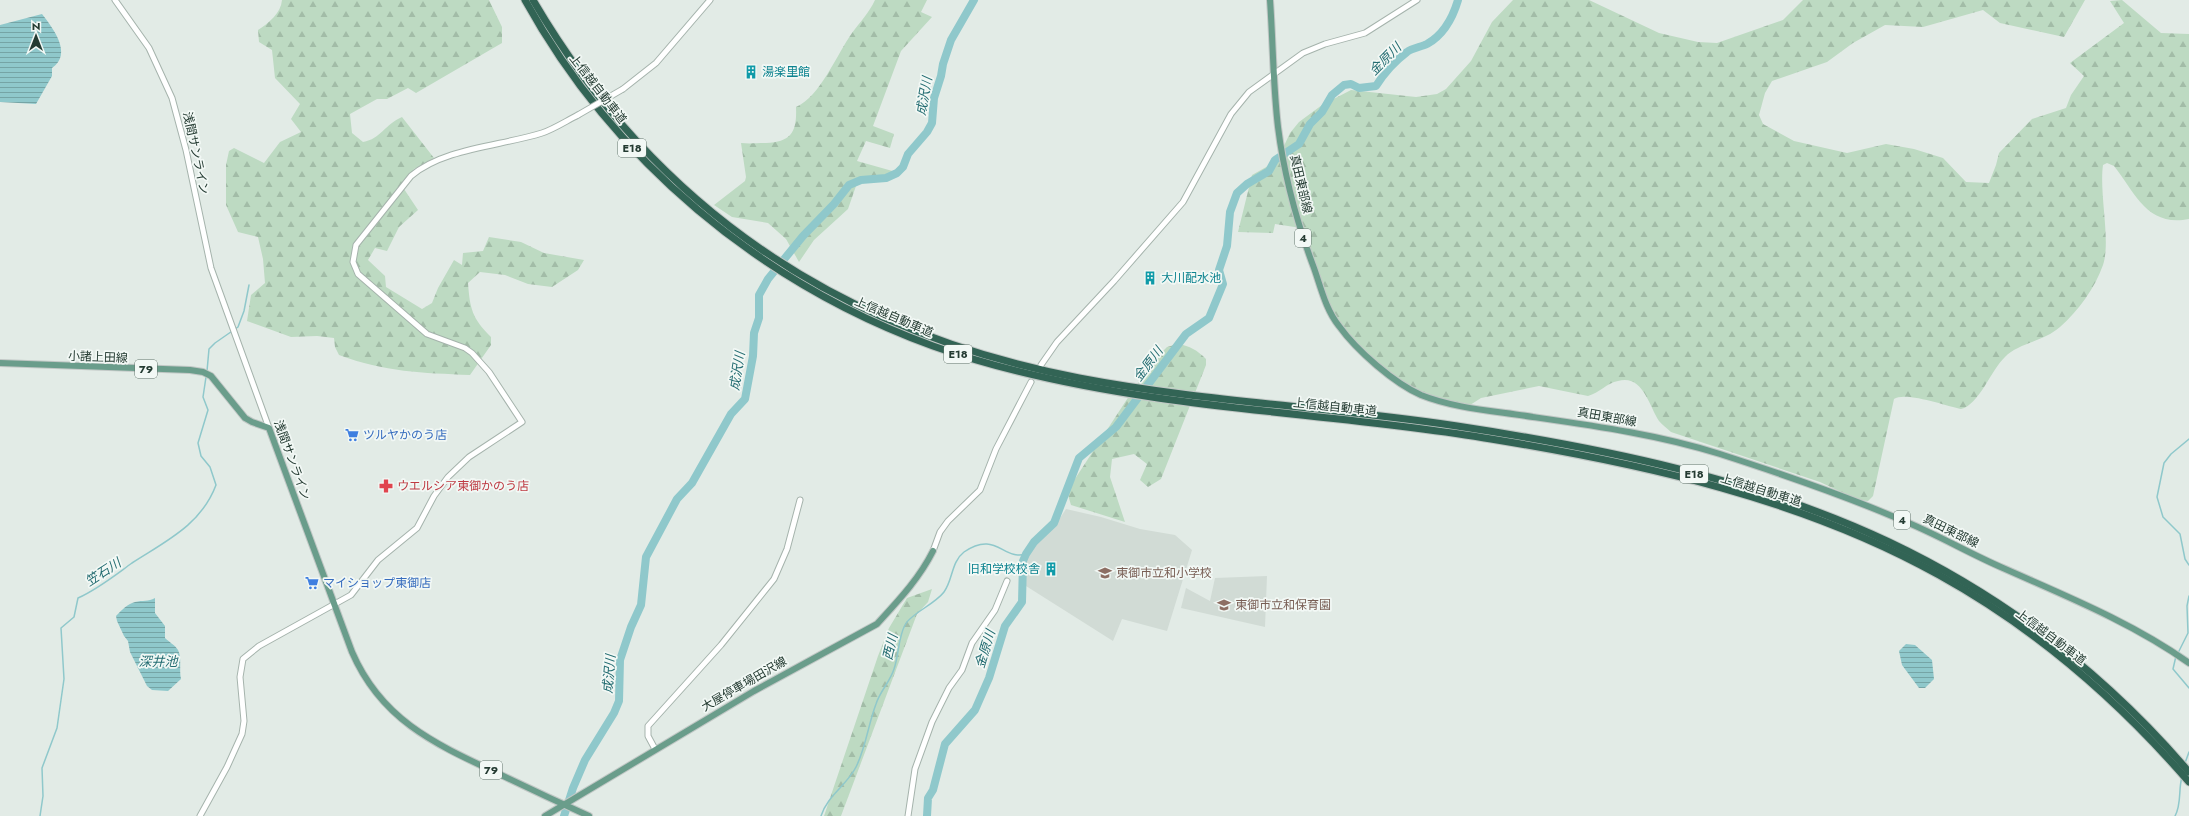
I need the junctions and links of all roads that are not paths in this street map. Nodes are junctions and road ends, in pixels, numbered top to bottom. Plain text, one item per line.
1 (116, 0) edge
2 (525, 0) edge
3 (533, 0) edge
4 (710, 0) edge
5 (1270, 0) edge
6 (1417, 0) edge
7 (1275, 74) junction
8 (773, 262) junction
9 (0, 362) edge
10 (1041, 365) dead end
11 (1031, 382) dead end
12 (268, 428) junction
13 (800, 500) dead end
14 (933, 551) joint
15 (1007, 581) dead end
16 (335, 605) junction
17 (2189, 663) edge
18 (2157, 741) junction
19 (656, 748) junction
20 (2189, 772) edge
21 (2189, 782) edge
22 (569, 804) junction
23 (200, 816) edge
24 (545, 816) edge
25 (589, 816) edge
26 (908, 816) edge

1 - 12 street, 浅間サンライン
2 - 8 highway, 上信越自動車道 / E18
3 - 8 highway, 上信越自動車道 / E18
4 - 16 street, bridge
5 - 7 main road, 真田東部線 / 4
6 - 7 street
7 - 10 street
7 - 17 main road, 真田東部線 / 4
8 - 18 highway, 上信越自動車道 / E18
9 - 12 main road, 小諸上田線 / 79
11 - 14 street
12 - 16 main road, 浅間サンライン / 79
13 - 19 street
14 - 19 main road, 大屋停車場田沢線
15 - 26 street
16 - 22 main road, 浅間サンライン / 79
16 - 23 street
18 - 20 highway, 上信越自動車道 / E18
18 - 21 highway, 上信越自動車道 / E18
19 - 22 main road, 大屋停車場田沢線
22 - 24 main road, 大屋停車場田沢線
22 - 25 main road, 浅間サンライン / 79

